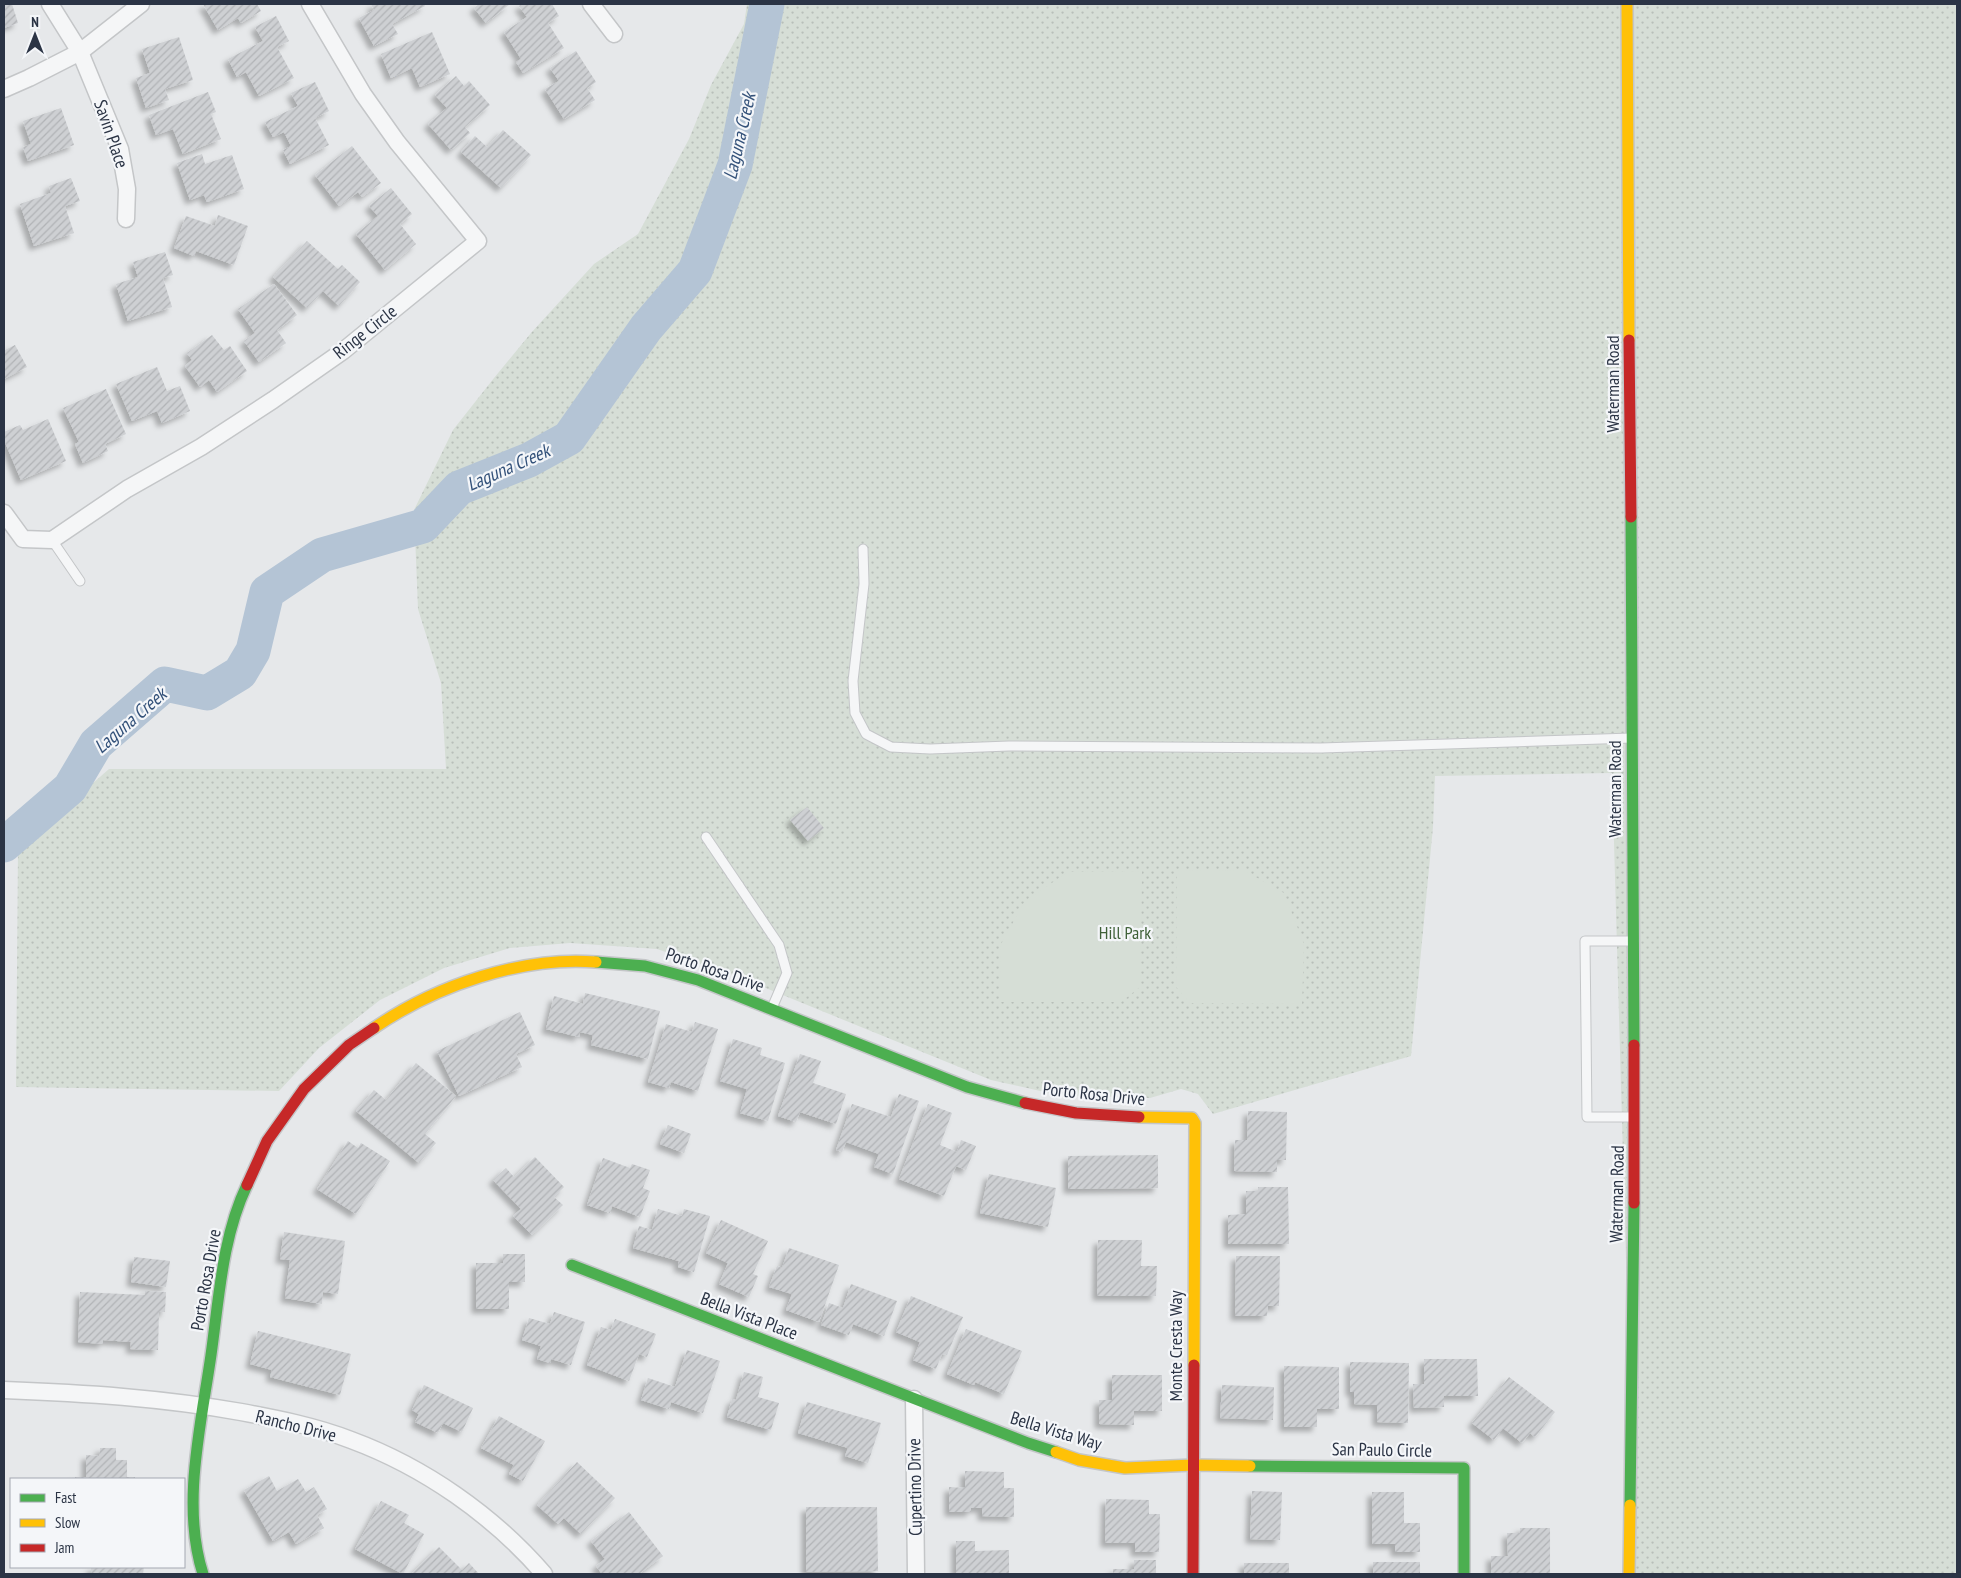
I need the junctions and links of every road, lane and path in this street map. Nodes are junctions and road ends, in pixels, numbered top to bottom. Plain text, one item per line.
1 (50, 4) edge
2 (141, 4) edge
3 (310, 4) edge
4 (591, 4) edge
5 (1628, 4) edge
6 (614, 34) dead end
7 (80, 52) junction
8 (4, 89) edge
9 (126, 219) dead end
10 (4, 513) edge
11 (52, 540) junction
12 (863, 549) dead end
13 (80, 581) dead end
14 (1633, 738) junction
15 (706, 838) dead end
16 (1634, 940) junction
17 (772, 1008) junction
18 (1635, 1117) junction
19 (1192, 1118) joint
20 (572, 1265) dead end
21 (4, 1390) edge
22 (914, 1400) junction
23 (204, 1406) junction
24 (1193, 1465) junction
25 (203, 1574) edge
26 (544, 1574) edge
27 (916, 1574) edge
28 (1193, 1574) edge
29 (1464, 1574) edge
30 (1629, 1574) edge

1 - 7 street, Savin Place
2 - 7 street
3 - 11 street, Ringe Circle
4 - 6 street
5 - 14 street, Waterman Road
7 - 8 street
7 - 9 street, Savin Place
10 - 11 street
11 - 13 lane
12 - 14 lane
14 - 16 street, Waterman Road
15 - 17 lane
16 - 18 street, Waterman Road
16 - 18 lane
17 - 19 street, Porto Rosa Drive
17 - 23 street, Porto Rosa Drive
18 - 30 street, Waterman Road
19 - 24 street, Monte Cresta Way
20 - 22 street, Bella Vista Place
21 - 23 street, Rancho Drive
22 - 24 street, Bella Vista Way
22 - 27 street, Cupertino Drive
23 - 25 street, Porto Rosa Drive
23 - 26 street, Rancho Drive
24 - 28 street, Monte Cresta Way
24 - 29 street, San Paulo Circle

